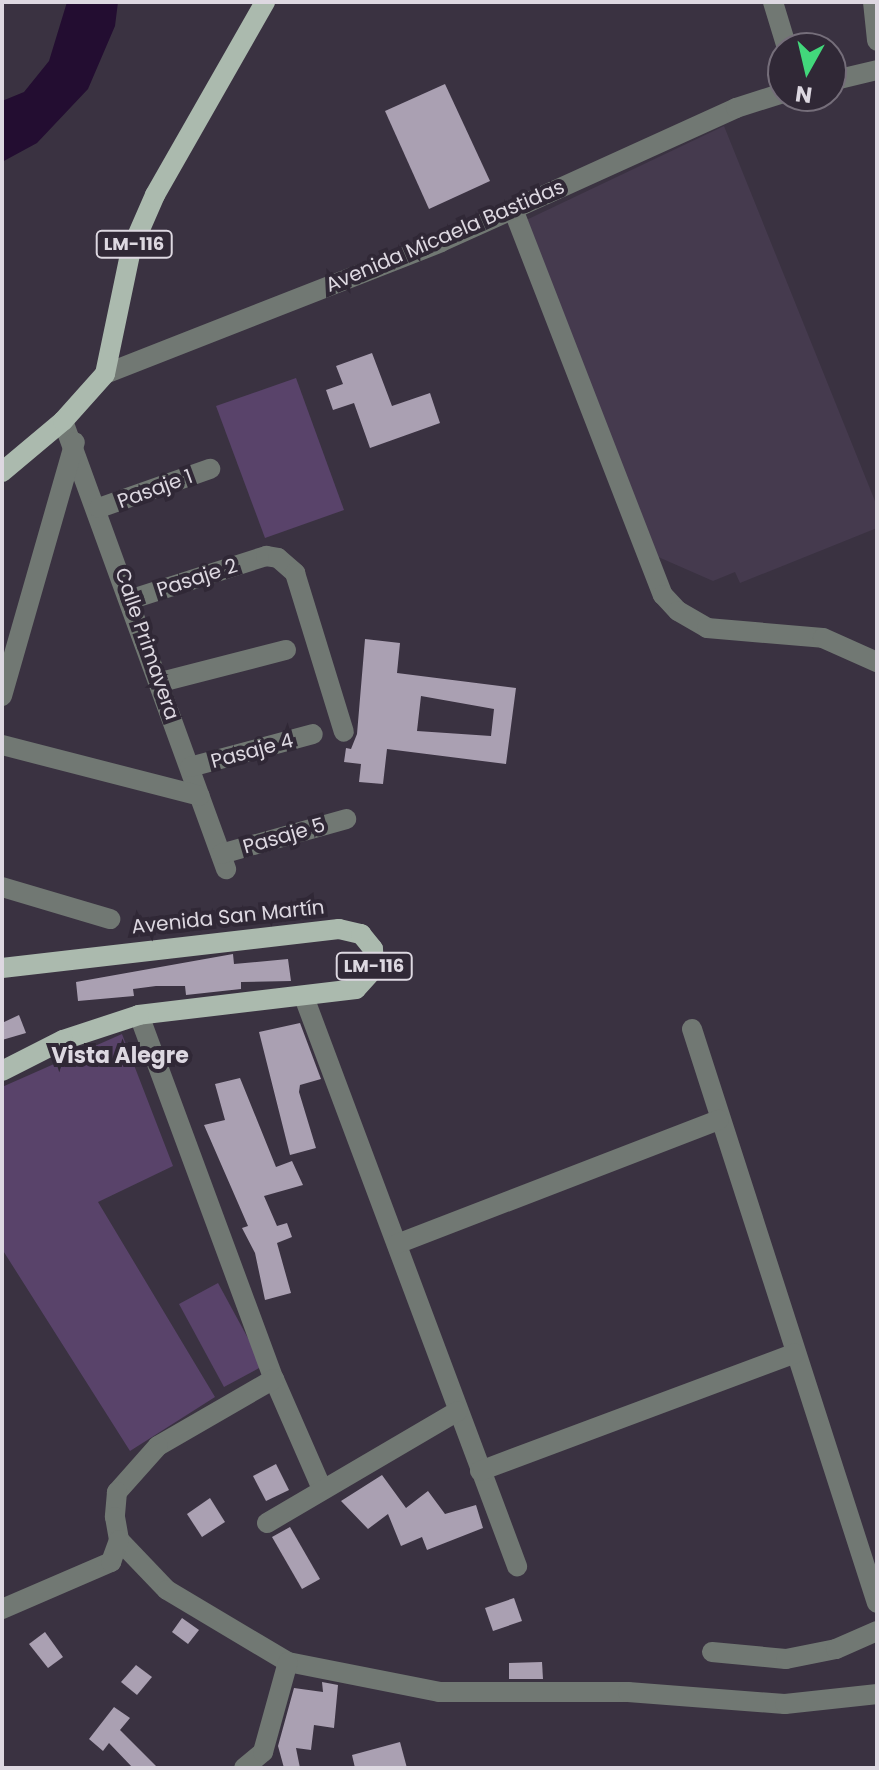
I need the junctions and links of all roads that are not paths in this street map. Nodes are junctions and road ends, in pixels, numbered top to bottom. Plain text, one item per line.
1 (265, 2) edge
2 (773, 2) edge
3 (873, 2) edge
4 (782, 32) edge
5 (877, 41) edge
6 (877, 70) edge
7 (847, 77) edge
8 (767, 98) edge
9 (513, 209) junction
10 (105, 374) junction
11 (63, 421) junction
12 (75, 442) junction
13 (210, 469) dead end
14 (2, 472) edge
15 (99, 508) junction
16 (132, 599) junction
17 (286, 650) dead end
18 (877, 662) edge
19 (161, 682) junction
20 (2, 696) edge
21 (344, 732) dead end
22 (313, 734) dead end
23 (2, 745) edge
24 (190, 767) junction
25 (200, 796) junction
26 (346, 819) dead end
27 (224, 862) joint
28 (2, 887) edge
29 (110, 919) dead end
30 (2, 968) edge
31 (304, 997) junction
32 (139, 1015) junction
33 (692, 1029) dead end
34 (2, 1071) edge
35 (719, 1120) junction
36 (397, 1244) junction
37 (795, 1353) junction
38 (274, 1379) junction
39 (458, 1411) junction
40 (480, 1471) junction
41 (322, 1489) junction
42 (267, 1523) dead end
43 (119, 1540) junction
44 (517, 1566) dead end
45 (877, 1603) edge
46 (2, 1609) edge
47 (877, 1631) edge
48 (712, 1652) dead end
49 (288, 1662) junction
50 (877, 1694) edge
51 (244, 1768) edge

1 - 10 main road, LM-116
2 - 4 street
3 - 5 street
6 - 7 street
8 - 9 street, Avenida Micaela Bastidas
9 - 10 street, Avenida Micaela Bastidas
9 - 18 street
10 - 11 main road, LM-116
11 - 12 street, Calle Primavera
11 - 14 main road, LM-116
12 - 15 street, Calle Primavera
12 - 20 street
13 - 15 street, Pasaje 1
15 - 16 street, Calle Primavera
16 - 19 street, Calle Primavera
16 - 21 street, Pasaje 2
17 - 19 street
19 - 24 street, Calle Primavera
22 - 24 street, Pasaje 4
23 - 25 street
24 - 25 street, Calle Primavera
25 - 27 street, Calle Primavera
26 - 27 street, Pasaje 5
28 - 29 street
30 - 31 main road, Avenida San Martín / LM-116
31 - 32 main road, Avenida San Martín / LM-116
31 - 36 street
32 - 34 main road, Avenida San Martín / LM-116
32 - 38 street
33 - 35 street
35 - 36 street
35 - 37 street
36 - 39 street
37 - 40 street
37 - 45 street
38 - 41 street
38 - 43 street
39 - 40 street
39 - 41 street
40 - 44 street
41 - 42 street
43 - 46 street
43 - 49 street
47 - 48 street
49 - 50 street
49 - 51 street

